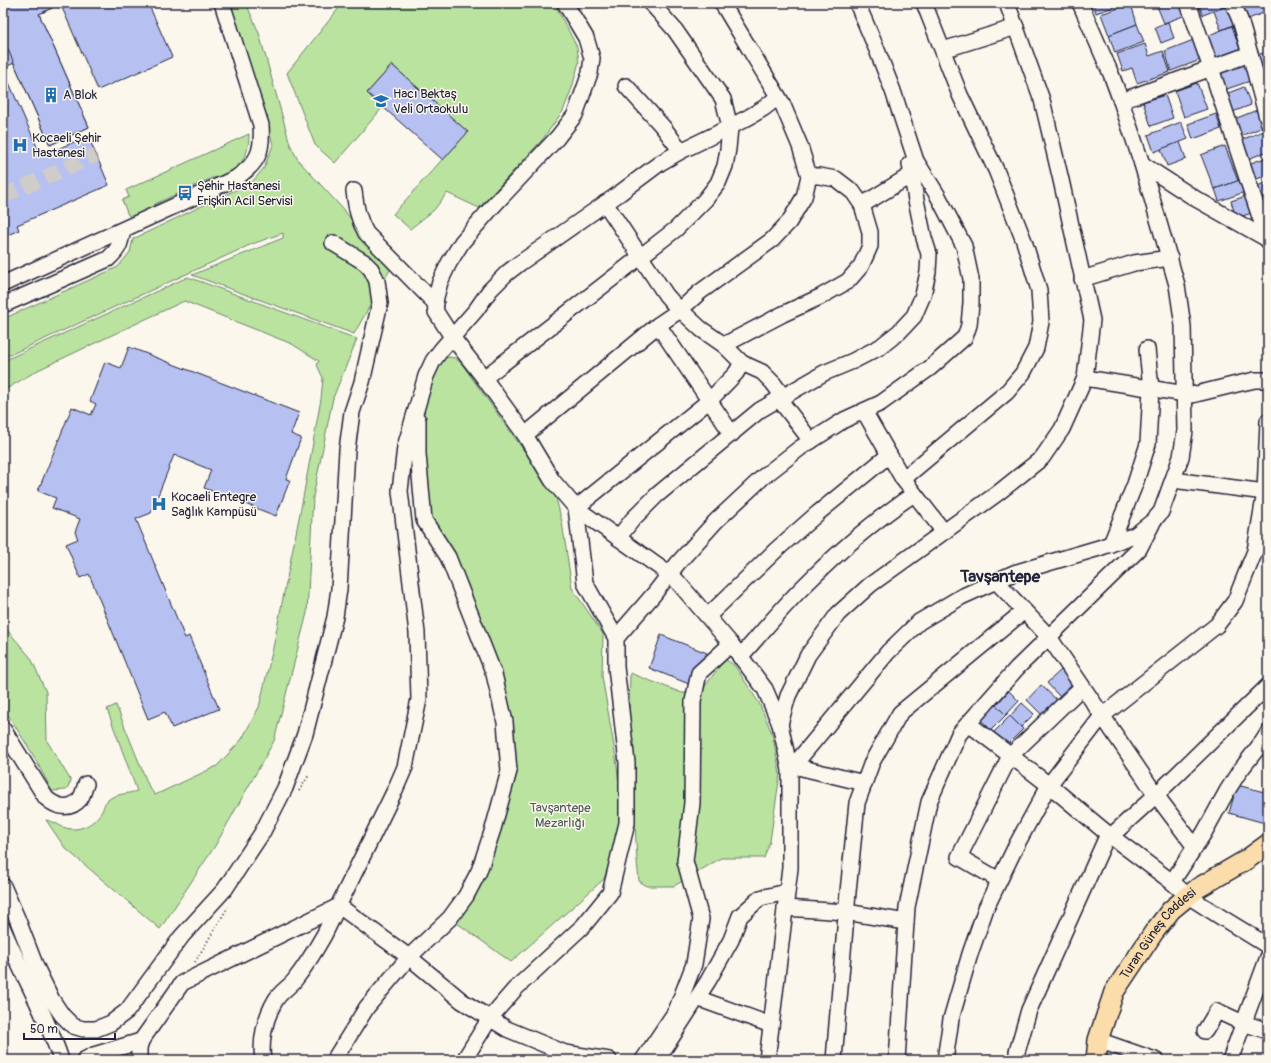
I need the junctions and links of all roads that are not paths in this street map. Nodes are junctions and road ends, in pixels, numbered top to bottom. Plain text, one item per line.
1 (222, 3) edge
2 (565, 3) edge
3 (722, 3) edge
4 (856, 3) edge
5 (924, 3) edge
6 (1007, 3) edge
7 (1080, 3) edge
8 (1188, 3) edge
9 (1233, 3) edge
10 (655, 5) edge
11 (1016, 28) junction
12 (943, 50) junction
13 (1250, 54) junction
14 (1211, 68) junction
15 (626, 86) dead end
16 (778, 97) junction
17 (1121, 101) junction
18 (1268, 121) edge
19 (730, 127) junction
20 (681, 151) junction
21 (916, 161) junction
22 (1142, 164) junction
23 (911, 175) junction
24 (809, 176) junction
25 (354, 191) dead end
26 (605, 204) junction
27 (862, 205) junction
28 (122, 230) junction
29 (1268, 240) edge
30 (333, 243) dead end
31 (640, 256) junction
32 (1170, 258) junction
33 (1082, 279) junction
34 (3, 284) edge
35 (436, 304) junction
36 (3, 305) edge
37 (680, 310) junction
38 (658, 325) junction
39 (452, 337) junction
40 (724, 344) junction
41 (1147, 349) dead end
42 (742, 363) junction
43 (484, 378) junction
44 (1085, 378) junction
45 (1268, 380) edge
46 (1151, 389) junction
47 (1185, 395) junction
48 (779, 399) junction
49 (710, 400) junction
50 (416, 407) junction
51 (864, 411) junction
52 (1268, 421) edge
53 (732, 434) junction
54 (525, 435) junction
55 (811, 441) junction
56 (889, 455) junction
57 (903, 479) junction
58 (1173, 480) junction
59 (1265, 492) junction
60 (914, 494) junction
61 (576, 508) junction
62 (1154, 521) junction
63 (944, 532) junction
64 (618, 538) junction
65 (1111, 544) junction
66 (669, 574) junction
67 (996, 581) junction
68 (1024, 612) junction
69 (708, 616) junction
70 (1049, 637) junction
71 (616, 638) junction
72 (731, 644) junction
73 (740, 657) junction
74 (1268, 686) edge
75 (1082, 687) junction
76 (1102, 716) junction
77 (780, 724) junction
78 (968, 724) junction
79 (3, 729) edge
80 (1268, 733) edge
81 (1010, 756) junction
82 (792, 768) junction
83 (864, 783) junction
84 (86, 784) dead end
85 (1049, 785) junction
86 (1156, 795) junction
87 (1110, 835) junction
88 (1268, 844) edge
89 (1195, 847) junction
90 (999, 880) junction
91 (1172, 882) junction
92 (3, 886) edge
93 (787, 892) junction
94 (1188, 896) junction
95 (339, 906) junction
96 (785, 908) junction
97 (846, 912) junction
98 (906, 922) junction
99 (3, 929) edge
100 (1268, 946) edge
101 (409, 957) junction
102 (1268, 957) edge
103 (697, 998) junction
104 (490, 1018) junction
105 (1243, 1023) junction
106 (771, 1025) junction
107 (1205, 1031) dead end
108 (1268, 1031) edge
109 (1098, 1040) junction
110 (142, 1041) junction
111 (582, 1058) edge
112 (1139, 1058) edge
113 (61, 1060) edge
114 (84, 1060) edge
115 (139, 1060) edge
116 (263, 1060) edge
117 (334, 1060) edge
118 (464, 1060) edge
119 (609, 1060) edge
120 (644, 1060) edge
121 (657, 1060) edge
122 (767, 1060) edge
123 (834, 1060) edge
124 (897, 1060) edge
125 (945, 1060) edge
126 (1017, 1060) edge
127 (1096, 1060) edge
128 (1155, 1060) edge
129 (1230, 1060) edge

1 - 28 street
2 - 35 street
3 - 16 street
4 - 21 street
5 - 12 street
6 - 11 street
7 - 17 street
8 - 14 street
9 - 13 street
10 - 19 street
11 - 12 street
11 - 33 street
12 - 57 street
13 - 14 street
13 - 18 street
14 - 17 street
14 - 29 street
15 - 20 street
16 - 19 street
16 - 24 street
17 - 22 street
19 - 20 street
19 - 31 street
20 - 26 street
21 - 23 street
21 - 51 street
22 - 29 street
22 - 32 street
23 - 27 street
23 - 48 street
24 - 27 street
24 - 37 street
25 - 35 street
26 - 31 street
26 - 39 street
27 - 40 street
28 - 34 street
28 - 36 street
30 - 92 street
31 - 37 street
31 - 43 street
32 - 33 street
32 - 47 street
33 - 44 street
35 - 39 street
37 - 38 street
37 - 40 street
38 - 49 street
38 - 54 street
39 - 43 street
39 - 50 street
40 - 42 street
41 - 46 street
42 - 48 street
42 - 49 street
43 - 54 street
44 - 46 street
44 - 63 street
45 - 47 street
46 - 47 street
46 - 65 street
47 - 58 street
48 - 53 street
48 - 55 street
49 - 53 street
49 - 61 street
50 - 95 street
50 - 101 street
51 - 55 street
51 - 56 street
52 - 59 street
53 - 64 street
54 - 61 street
55 - 66 street
56 - 57 street
56 - 69 street
57 - 60 street
58 - 59 street
58 - 62 street
59 - 76 street
60 - 63 street
60 - 73 street
61 - 64 street
61 - 71 street
62 - 65 street
62 - 70 street
63 - 77 street
64 - 66 street
65 - 67 street
66 - 69 street
66 - 71 street
67 - 68 street
67 - 82 street
68 - 70 street
68 - 83 street
69 - 72 street
70 - 75 street
70 - 78 street
71 - 104 street
72 - 73 street
72 - 120 street
73 - 77 street
74 - 86 street
75 - 76 street
75 - 81 street
76 - 85 street
76 - 86 street
77 - 82 street
78 - 81 street
78 - 98 street
79 - 84 street
80 - 89 street
81 - 85 street
81 - 90 street
82 - 83 street
82 - 93 street
83 - 97 street
85 - 87 street
85 - 90 street
86 - 87 street
86 - 89 street
87 - 91 street
87 - 126 street
88 - 94 main road, Turan Güneş Caddesi
89 - 91 street
90 - 125 street
91 - 94 street
93 - 96 street
93 - 103 street
94 - 100 street
94 - 109 main road, Turan Güneş Caddesi
95 - 101 street
95 - 110 street
95 - 116 street
96 - 97 street
96 - 106 street
97 - 98 street
97 - 123 street
98 - 124 street
99 - 113 street
101 - 104 street
101 - 117 street
102 - 105 street
103 - 106 street
103 - 121 street
104 - 111 street
104 - 118 street
105 - 107 street
105 - 108 street
105 - 129 street
106 - 122 street
109 - 112 street
109 - 127 main road, Turan Güneş Caddesi
110 - 114 street
110 - 115 street
111 - 119 street
112 - 128 street

